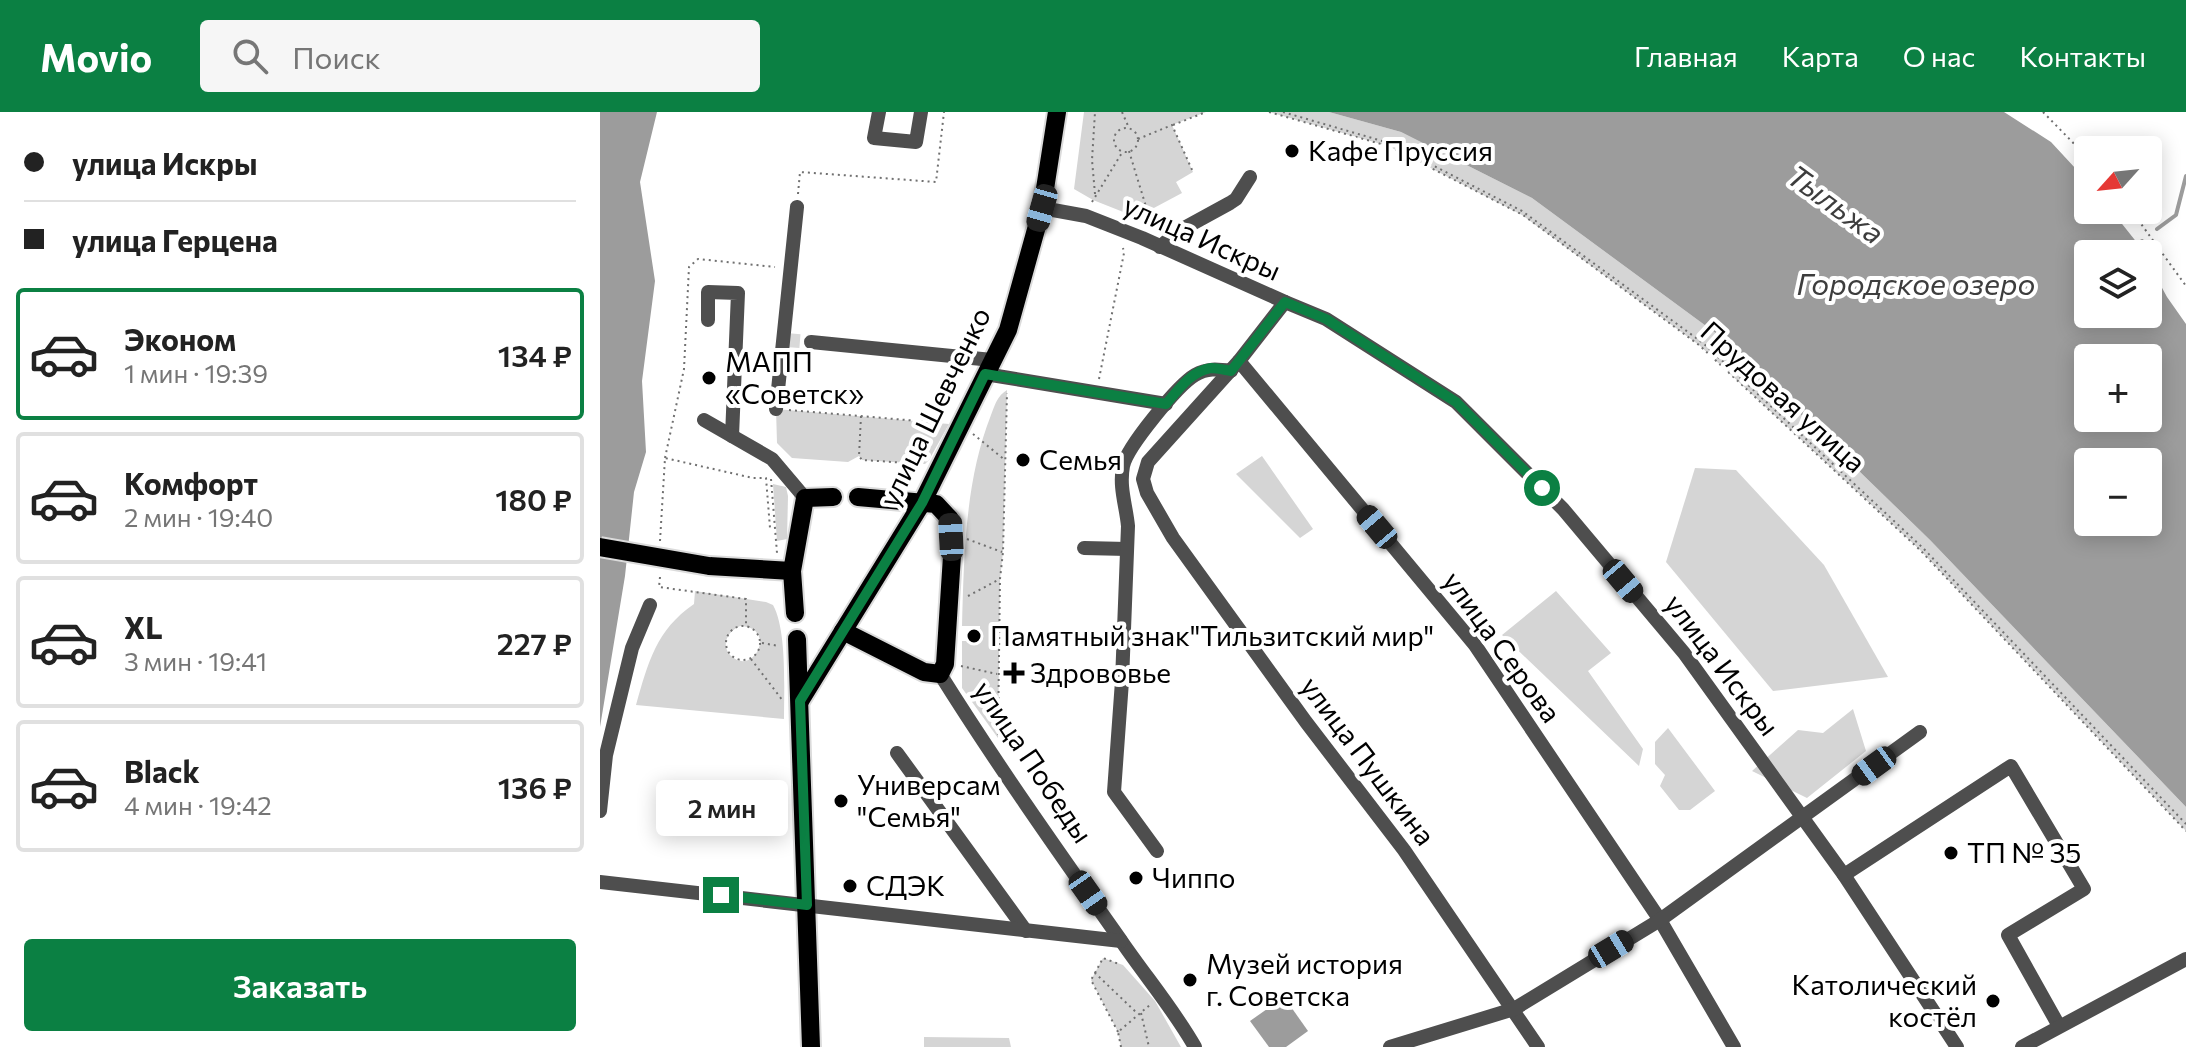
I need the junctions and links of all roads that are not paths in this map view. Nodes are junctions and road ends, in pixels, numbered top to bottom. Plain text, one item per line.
1 (879, 112) edge
2 (921, 112) edge
3 (1057, 112) edge
4 (1250, 177) dead end
5 (797, 207) road end
6 (1042, 208) junction
7 (1160, 247) junction
8 (1285, 302) junction
9 (708, 320) dead end
10 (811, 342) tunnel mouth
11 (1235, 366) junction
12 (989, 367) junction
13 (1166, 404) junction
14 (776, 409) road end
15 (704, 420) dead end
16 (732, 436) junction
17 (833, 497) dead end
18 (858, 497) dead end
19 (805, 498) junction
20 (922, 503) junction
21 (600, 547) edge
22 (1084, 548) dead end
23 (1127, 549) junction
24 (785, 570) junction
25 (650, 605) dead end
26 (795, 613) dead end
27 (843, 631) junction
28 (797, 639) dead end
29 (940, 674) junction
30 (800, 701) junction
31 (1920, 732) dead end
32 (897, 753) dead end
33 (600, 811) edge
34 (1804, 817) junction
35 (1157, 851) dead end
36 (1844, 875) junction
37 (600, 882) edge
38 (807, 905) junction
39 (1660, 920) junction
40 (1026, 931) junction
41 (1121, 941) junction
42 (2186, 959) edge
43 (1514, 1009) junction
44 (2059, 1026) junction
45 (811, 1047) edge
46 (1195, 1047) edge
47 (1390, 1047) edge
48 (1538, 1047) edge
49 (1734, 1047) edge
50 (1957, 1047) edge
51 (2022, 1047) edge

1 - 2 street
3 - 6 main road, улица Шевченко
4 - 7 street
5 - 14 street
6 - 7 street, улица Искры
6 - 12 main road, улица Шевченко
7 - 8 street, улица Искры
8 - 11 street
8 - 34 street, улица Искры
9 - 16 street
10 - 12 street
11 - 13 street
11 - 39 street, улица Серова
11 - 43 street, улица Пушкина
12 - 13 street
12 - 20 main road, улица Шевченко
13 - 23 street
15 - 16 street
16 - 19 street
17 - 19 main road
18 - 20 main road
19 - 24 main road
20 - 27 main road, улица Шевченко
20 - 29 main road
21 - 24 main road, bridge
22 - 23 street
23 - 35 street
24 - 26 main road
25 - 33 street
27 - 29 main road, улица Победы
27 - 30 main road, улица Шевченко
28 - 30 main road
29 - 41 street, улица Победы
30 - 38 main road
31 - 34 street
32 - 40 street
34 - 36 street, улица Искры
34 - 39 street
36 - 44 street
36 - 50 street, улица Искры
37 - 38 street
38 - 40 street
38 - 45 main road
39 - 43 street
39 - 49 street, улица Серова
40 - 41 street
41 - 46 street, улица Победы
42 - 44 street
43 - 47 street
43 - 48 street, улица Пушкина
44 - 51 street

